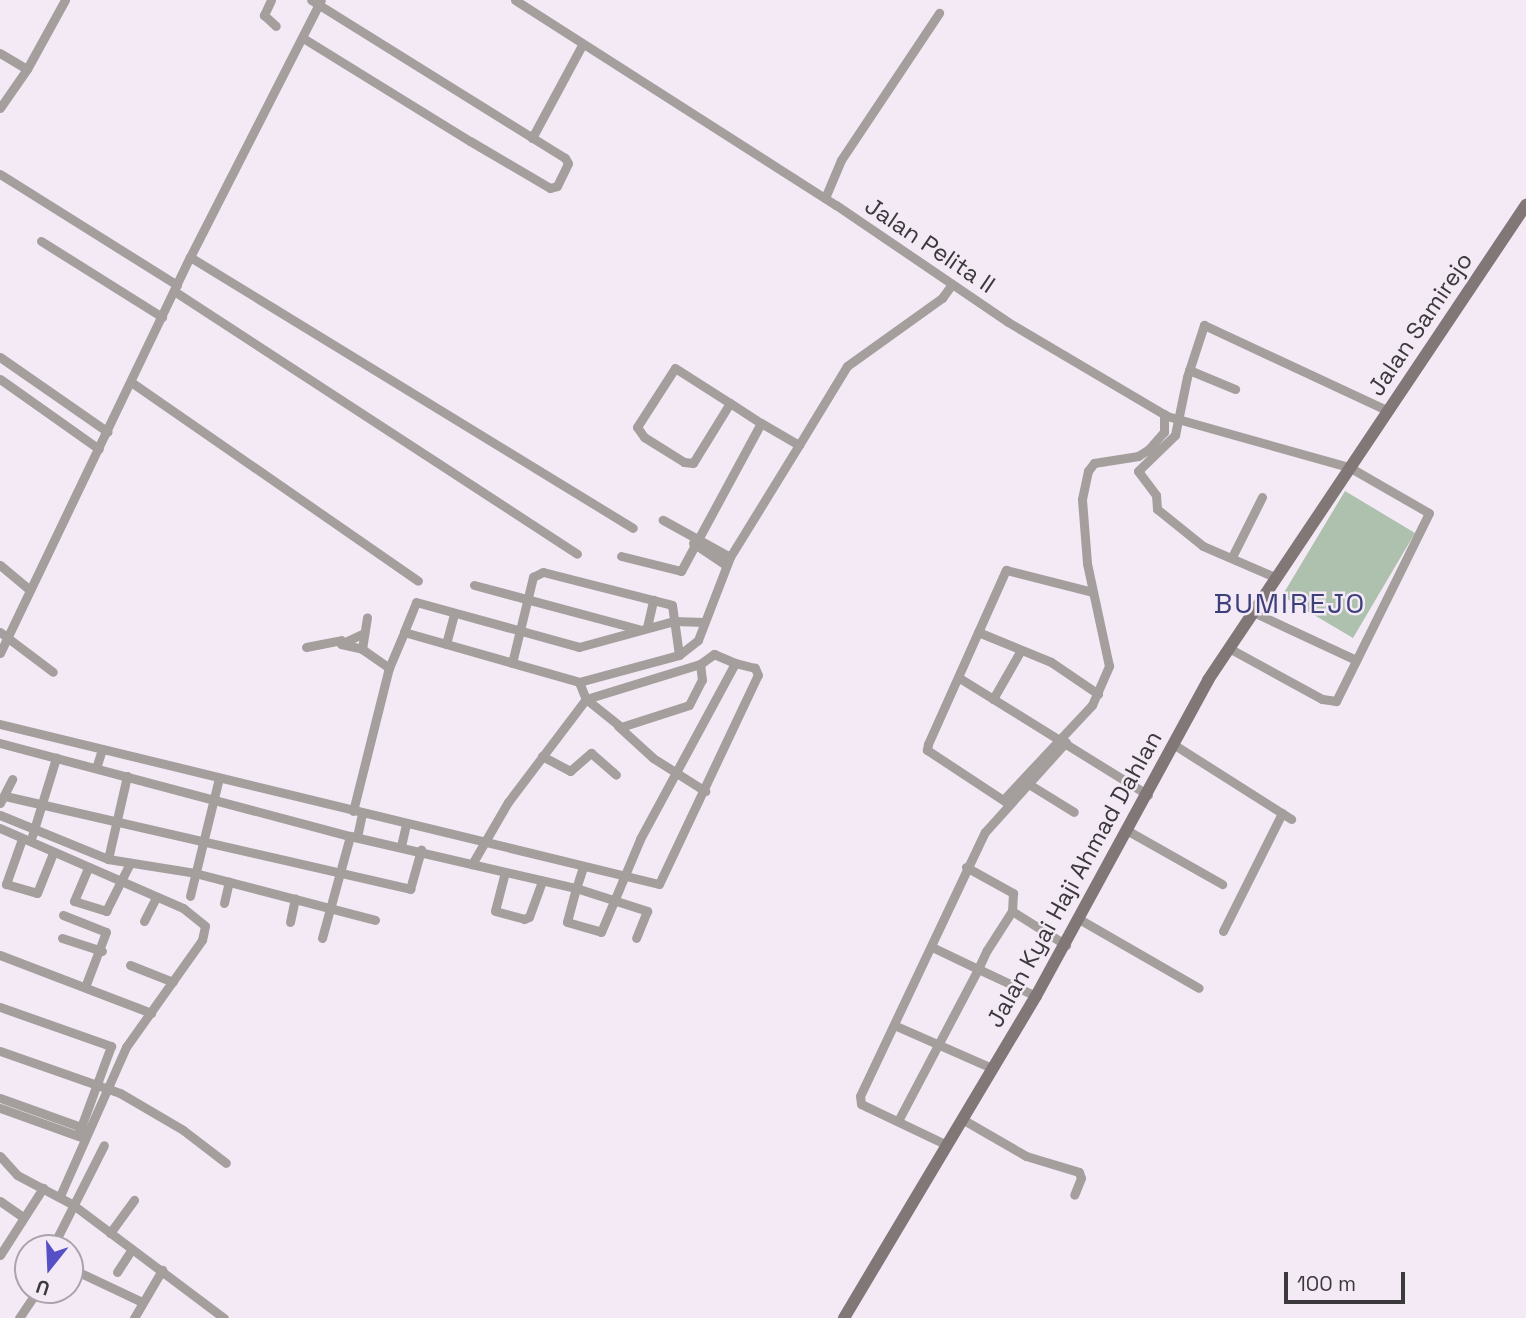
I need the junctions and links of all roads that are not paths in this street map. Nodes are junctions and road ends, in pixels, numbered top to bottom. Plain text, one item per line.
1 (65, 0) edge
2 (271, 0) edge
3 (517, 1) edge
4 (317, 2) edge
5 (939, 13) dead end
6 (276, 26) dead end
7 (303, 37) junction
8 (582, 45) junction
9 (0, 53) edge
10 (27, 69) junction
11 (0, 108) edge
12 (533, 138) junction
13 (0, 174) edge
14 (825, 198) junction
15 (1526, 206) edge
16 (41, 241) dead end
17 (190, 257) junction
18 (175, 288) junction
19 (960, 289) junction
20 (162, 317) junction
21 (0, 357) edge
22 (1189, 370) junction
23 (0, 379) edge
24 (131, 382) junction
25 (1235, 389) dead end
26 (58, 397) junction
27 (730, 402) junction
28 (1386, 410) junction
29 (46, 412) junction
30 (1171, 417) junction
31 (761, 423) junction
32 (108, 432) junction
33 (799, 445) junction
34 (99, 449) junction
35 (1139, 461) junction
36 (1349, 467) junction
37 (1262, 498) dead end
38 (660, 520) dead end
39 (633, 528) dead end
40 (697, 542) junction
41 (577, 554) dead end
42 (621, 556) dead end
43 (1232, 557) junction
44 (728, 561) junction
45 (0, 565) edge
46 (1277, 578) junction
47 (418, 581) dead end
48 (474, 585) dead end
49 (30, 590) junction
50 (1091, 592) junction
51 (527, 600) junction
52 (653, 600) junction
53 (1253, 612) junction
54 (454, 614) junction
55 (367, 617) dead end
56 (606, 621) junction
57 (672, 622) junction
58 (704, 622) junction
59 (643, 628) junction
60 (404, 632) junction
61 (521, 632) junction
62 (978, 632) junction
63 (362, 634) junction
64 (4, 635) edge
65 (341, 640) junction
66 (599, 641) junction
67 (446, 644) junction
68 (306, 647) dead end
69 (1228, 648) junction
70 (362, 649) junction
71 (1021, 650) junction
72 (0, 653) edge
73 (679, 655) junction
74 (1356, 660) junction
75 (512, 663) junction
76 (735, 663) junction
77 (699, 664) junction
78 (389, 668) junction
79 (53, 672) dead end
80 (961, 679) junction
81 (582, 691) junction
82 (1098, 694) junction
83 (993, 699) junction
84 (0, 724) edge
85 (618, 726) junction
86 (1063, 740) junction
87 (0, 743) edge
88 (1173, 744) junction
89 (102, 749) junction
90 (542, 756) junction
91 (56, 758) junction
92 (96, 768) junction
93 (616, 775) dead end
94 (676, 775) junction
95 (127, 776) junction
96 (219, 778) junction
97 (12, 779) dead end
98 (1027, 783) junction
99 (705, 791) junction
100 (1143, 791) junction
101 (2, 799) edge
102 (215, 800) junction
103 (1005, 801) junction
104 (45, 804) junction
105 (357, 812) junction
106 (1074, 812) dead end
107 (0, 815) edge
108 (118, 821) junction
109 (407, 824) junction
110 (0, 828) edge
111 (1130, 832) junction
112 (30, 837) junction
113 (354, 837) junction
114 (204, 841) junction
115 (482, 843) junction
116 (401, 846) junction
117 (421, 850) junction
118 (53, 853) junction
119 (108, 859) junction
120 (130, 863) junction
121 (472, 863) junction
122 (583, 867) junction
123 (966, 867) junction
124 (88, 868) junction
125 (195, 873) junction
126 (340, 873) junction
127 (505, 873) junction
128 (622, 877) junction
129 (123, 880) junction
130 (542, 881) junction
131 (229, 882) junction
132 (1222, 884) dead end
133 (576, 888) junction
134 (190, 896) dead end
135 (156, 897) junction
136 (295, 899) junction
137 (611, 901) junction
138 (224, 904) dead end
139 (330, 908) junction
140 (1012, 911) junction
141 (63, 915) dead end
142 (1079, 919) junction
143 (375, 920) dead end
144 (144, 921) dead end
145 (290, 922) dead end
146 (1223, 931) dead end
147 (322, 938) dead end
148 (636, 938) dead end
149 (62, 939) dead end
150 (1062, 943) junction
151 (932, 947) junction
152 (102, 951) junction
153 (0, 955) edge
154 (130, 965) dead end
155 (978, 969) junction
156 (173, 982) junction
157 (85, 987) junction
158 (1199, 988) dead end
159 (1032, 994) junction
160 (0, 1007) edge
161 (151, 1013) junction
162 (894, 1025) junction
163 (939, 1045) junction
164 (0, 1051) edge
165 (988, 1067) junction
166 (104, 1087) junction
167 (0, 1098) edge
168 (0, 1108) edge
169 (899, 1119) junction
170 (962, 1119) junction
171 (84, 1133) junction
172 (104, 1145) dead end
173 (947, 1145) junction
174 (0, 1156) edge
175 (226, 1163) dead end
176 (43, 1188) junction
177 (1074, 1195) dead end
178 (134, 1200) dead end
179 (0, 1201) edge
180 (67, 1201) junction
181 (23, 1217) junction
182 (110, 1233) junction
183 (56, 1234) edge
184 (132, 1250) junction
185 (0, 1255) edge
186 (162, 1270) junction
187 (117, 1272) dead end
188 (84, 1275) edge
189 (142, 1302) junction
190 (134, 1318) edge
191 (224, 1318) edge
192 (844, 1318) edge

1 - 10 street
2 - 6 street
3 - 8 street, Jalan Pelita II
4 - 7 street
4 - 12 street
5 - 14 street
7 - 12 street
7 - 17 street
8 - 12 street
8 - 14 street, Jalan Pelita II
9 - 10 street
10 - 11 street
13 - 18 street
14 - 19 street, Jalan Pelita II
15 - 28 street, Jalan Samirejo
16 - 20 street
17 - 18 street
17 - 39 street
18 - 20 street
18 - 41 street
19 - 30 street, Jalan Pelita II
19 - 33 street
20 - 24 street
21 - 26 street
22 - 25 street
22 - 28 street
22 - 30 street
23 - 29 street
24 - 32 street
24 - 47 street
26 - 29 street
26 - 32 street
27 - 27 street
27 - 31 street
28 - 36 street, Jalan Samirejo
29 - 34 street
30 - 35 street
30 - 35 street
30 - 36 street, Jalan Pelita II
31 - 33 street
31 - 40 street
32 - 34 street
33 - 44 street
34 - 49 street
35 - 43 street
35 - 50 street
36 - 46 street, Jalan Kyai Haji Ahmad Dahlan
36 - 74 street, Jalan Pelita II
37 - 43 street
38 - 40 street
40 - 42 street
40 - 44 street
43 - 46 street
44 - 58 street
45 - 49 street
46 - 53 street, Jalan Kyai Haji Ahmad Dahlan
48 - 51 street
49 - 64 street
50 - 62 street
50 - 82 street
51 - 52 street
51 - 56 street
51 - 61 street
52 - 57 street
52 - 59 street
53 - 69 street, Jalan Kyai Haji Ahmad Dahlan
53 - 74 street
54 - 60 street
54 - 61 street
54 - 67 street
55 - 63 street
56 - 59 street
56 - 66 street
57 - 58 street
57 - 59 street
57 - 73 street
58 - 73 street
59 - 66 street
60 - 67 street
60 - 78 street
61 - 66 street
61 - 75 street
62 - 71 street
62 - 80 street
63 - 65 street
63 - 70 street
64 - 72 street
64 - 79 street
65 - 68 street
65 - 70 street
67 - 75 street
69 - 74 street
69 - 88 street, Jalan Kyai Haji Ahmad Dahlan
70 - 78 street
71 - 82 street
71 - 83 street
73 - 81 street
75 - 81 street
76 - 77 street
76 - 94 street
76 - 99 street
77 - 81 street
77 - 85 street
78 - 105 street
80 - 83 street
80 - 103 street
81 - 85 street
81 - 90 street
82 - 86 street
83 - 86 street
84 - 89 street
85 - 94 street
86 - 98 street
86 - 100 street
86 - 103 street
87 - 91 street
88 - 100 street, Jalan Kyai Haji Ahmad Dahlan
88 - 146 street
89 - 92 street
89 - 96 street
90 - 93 street
90 - 115 street
91 - 92 street
91 - 104 street
92 - 95 street
94 - 99 street
94 - 128 street
95 - 102 street
95 - 108 street
96 - 102 street
96 - 105 street
97 - 101 street
98 - 103 street
98 - 106 street
99 - 128 street
100 - 111 street, Jalan Kyai Haji Ahmad Dahlan
101 - 104 street
102 - 113 street
102 - 114 street
103 - 123 street
104 - 108 street
104 - 112 street
105 - 109 street
105 - 113 street
107 - 112 street
108 - 114 street
108 - 119 street
109 - 115 street
109 - 116 street
110 - 112 street
111 - 132 street
111 - 142 street, Jalan Kyai Haji Ahmad Dahlan
112 - 118 street
112 - 118 street
112 - 119 street
113 - 116 street
113 - 126 street
114 - 125 street
114 - 126 street
115 - 121 street
115 - 122 street
116 - 117 street
117 - 121 street
117 - 126 street
118 - 124 street
119 - 120 street
120 - 125 street
120 - 129 street
121 - 127 street
122 - 128 street
122 - 133 street
123 - 140 street
123 - 151 street
124 - 129 street
124 - 129 street
125 - 131 street
125 - 134 street
126 - 139 street
127 - 130 street
127 - 130 street
128 - 137 street
129 - 135 street
130 - 133 street
131 - 136 street
131 - 138 street
133 - 137 street
133 - 137 street
135 - 144 street
135 - 156 street
136 - 139 street
136 - 145 street
137 - 148 street
139 - 143 street
139 - 147 street
140 - 150 street
140 - 155 street
141 - 152 street
142 - 150 street, Jalan Kyai Haji Ahmad Dahlan
142 - 158 street
149 - 152 street
150 - 159 street, Jalan Kyai Haji Ahmad Dahlan
151 - 155 street
151 - 162 street
152 - 157 street
153 - 157 street
154 - 156 street
155 - 159 street
155 - 163 street
156 - 161 street
157 - 161 street
159 - 165 street, Jalan Kyai Haji Ahmad Dahlan
160 - 166 street
161 - 166 street
162 - 163 street
162 - 169 street
163 - 165 street
163 - 169 street
164 - 166 street
165 - 170 street, Jalan Kyai Haji Ahmad Dahlan
166 - 171 street
166 - 175 street
167 - 171 street
168 - 171 street
169 - 173 street
170 - 173 street, Jalan Kyai Haji Ahmad Dahlan
170 - 177 street
171 - 180 street
172 - 180 street
173 - 192 street, Jalan Kyai Haji Ahmad Dahlan
174 - 176 street
176 - 180 street
176 - 181 street
178 - 182 street
179 - 181 street
180 - 182 street
180 - 183 street
181 - 185 street
182 - 184 street
184 - 186 street
184 - 187 street
186 - 189 street
186 - 191 street
188 - 189 street
189 - 190 street

